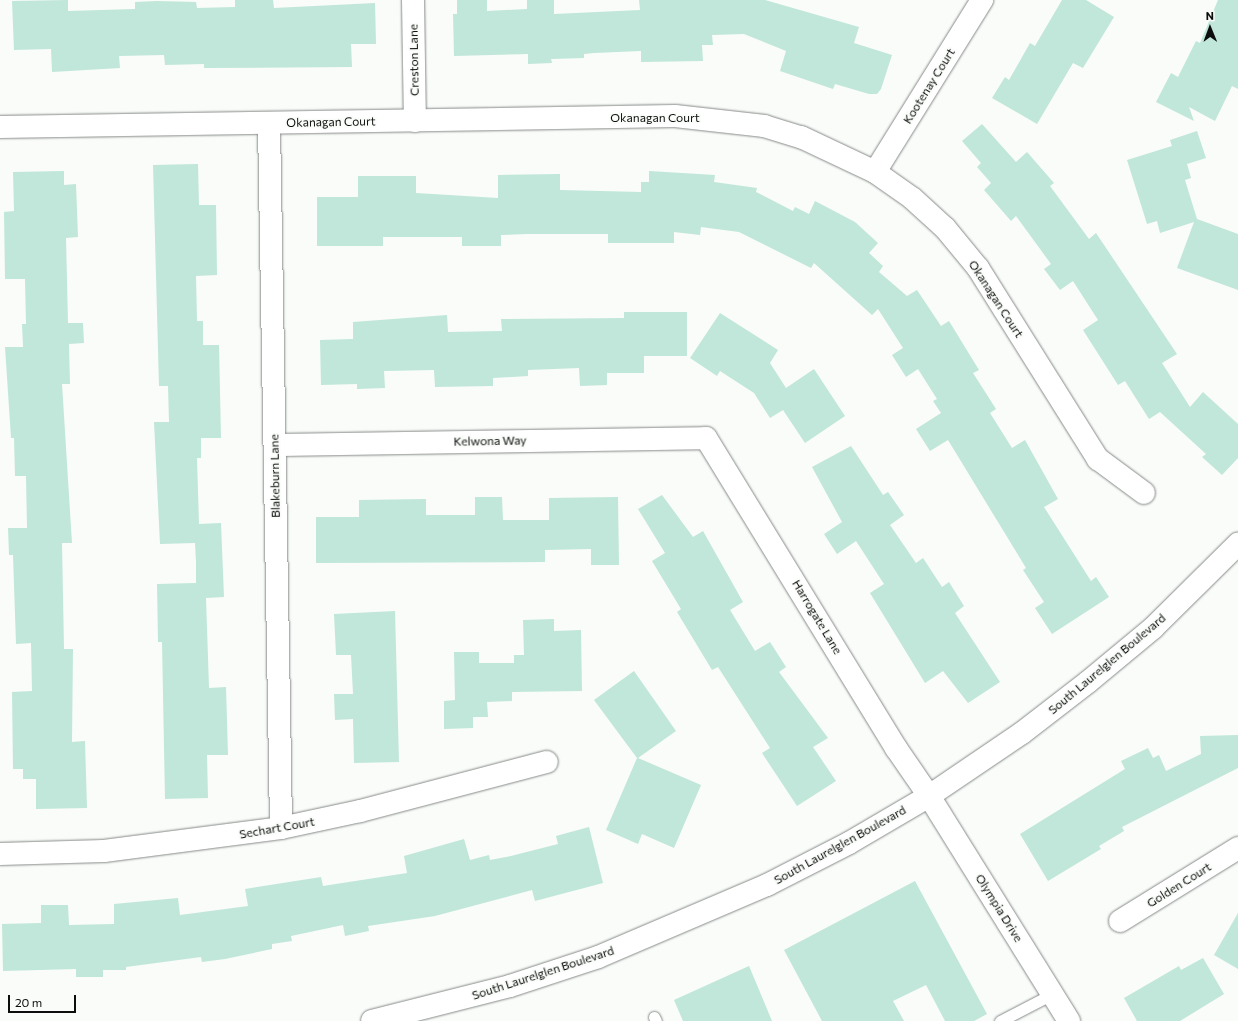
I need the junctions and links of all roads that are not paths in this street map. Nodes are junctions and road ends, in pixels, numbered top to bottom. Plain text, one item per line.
1 (413, 0) edge
2 (982, 0) edge
3 (415, 121) junction
4 (270, 123) junction
5 (0, 128) edge
6 (875, 172) junction
7 (706, 438) joint
8 (275, 445) junction
9 (1144, 493) dead end
10 (1238, 544) edge
11 (547, 762) dead end
12 (929, 796) junction
13 (281, 828) junction
14 (1238, 848) edge
15 (0, 854) edge
16 (1120, 921) dead end
17 (1052, 994) junction
18 (372, 1021) edge
19 (1000, 1021) edge
20 (1069, 1021) edge

1 - 3 street, Creston Lane
2 - 6 street, Kootenay Court
3 - 4 street, Okanagan Court
3 - 6 street, Okanagan Court
4 - 5 street, Okanagan Court
4 - 8 street, Blakeburn Lane
6 - 9 street, Okanagan Court
7 - 8 street, Kelwona Way
7 - 12 street, Harrogate Lane
8 - 13 street, Blakeburn Lane
10 - 12 street, South Laurelglen Boulevard
11 - 13 street, Sechart Court
12 - 17 street, Olympia Drive
12 - 18 street, South Laurelglen Boulevard
13 - 15 street, Sechart Court
14 - 16 street, Golden Court
17 - 19 lane
17 - 20 street, Olympia Drive

